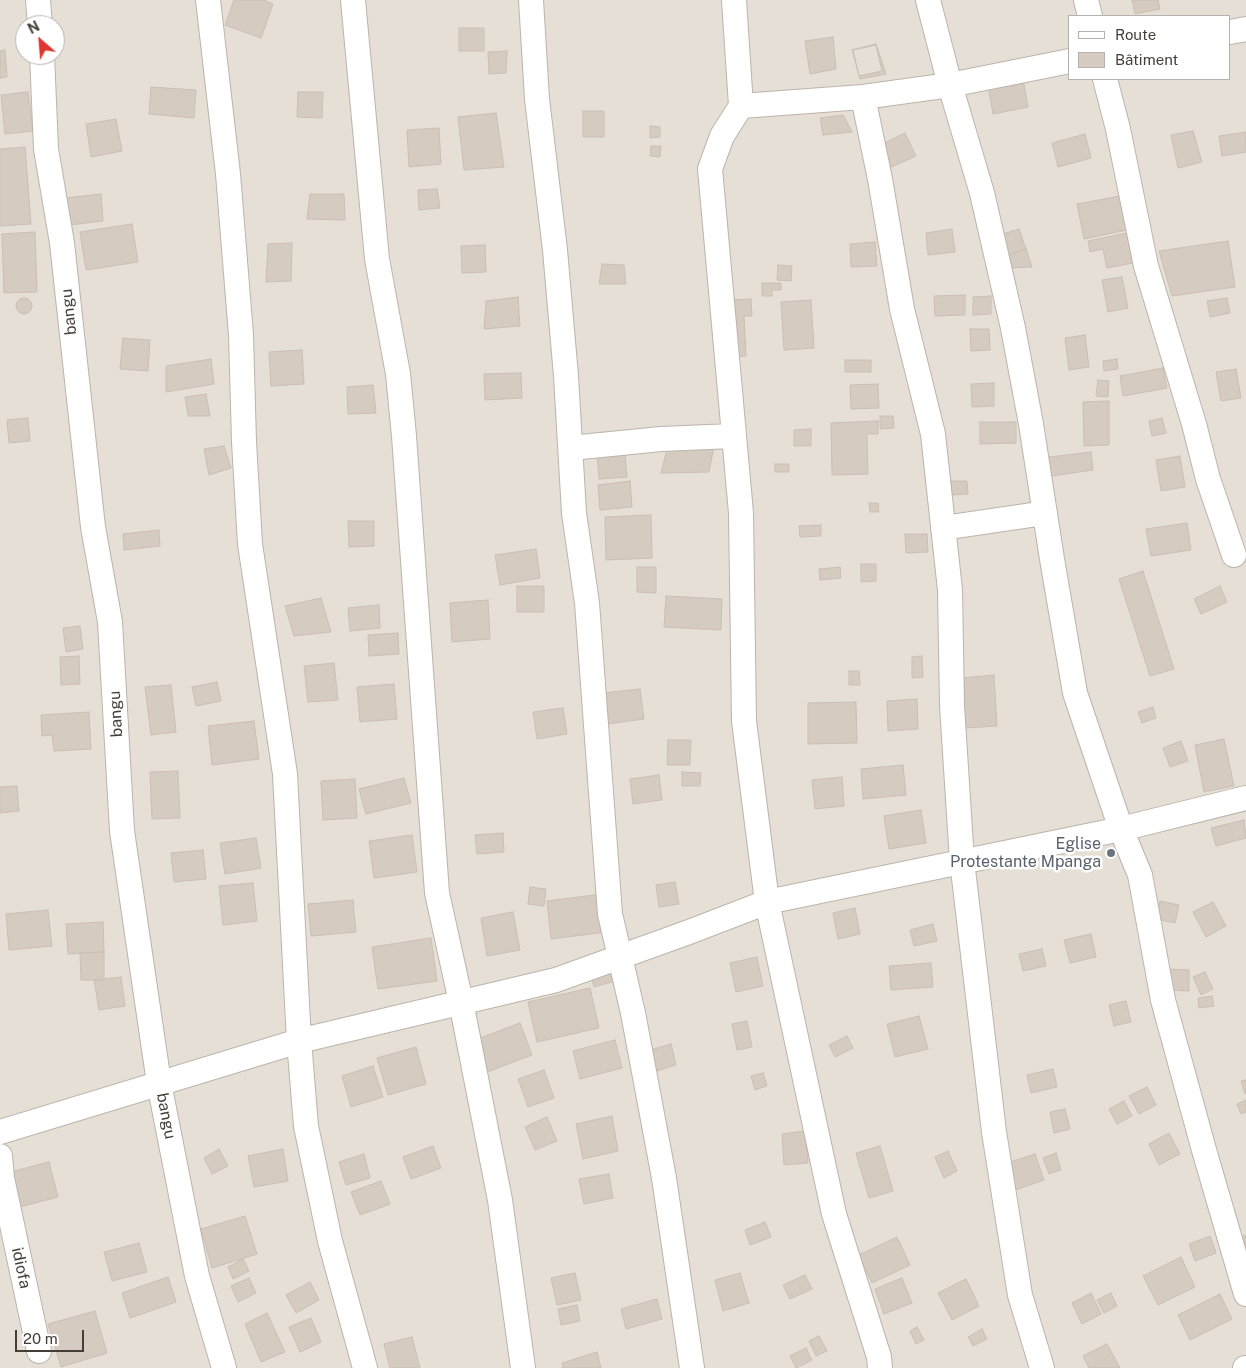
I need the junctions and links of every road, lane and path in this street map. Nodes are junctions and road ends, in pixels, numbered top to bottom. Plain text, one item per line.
1 (38, 0) edge
2 (208, 0) edge
3 (353, 0) edge
4 (531, 0) edge
5 (734, 0) edge
6 (928, 0) edge
7 (1086, 0) edge
8 (39, 15) edge
9 (1090, 15) edge
10 (1246, 29) edge
11 (1231, 32) edge
12 (1068, 61) edge
13 (42, 65) edge
14 (1105, 80) edge
15 (950, 85) junction
16 (863, 98) junction
17 (740, 106) junction
18 (733, 436) junction
19 (571, 448) junction
20 (1045, 513) junction
21 (943, 528) junction
22 (1234, 555) dead end
23 (1246, 798) edge
24 (1121, 829) junction
25 (962, 861) junction
26 (767, 902) junction
27 (621, 956) junction
28 (461, 1002) junction
29 (299, 1041) junction
30 (159, 1083) junction
31 (0, 1132) edge
32 (0, 1156) edge
33 (1246, 1294) edge
34 (39, 1351) dead end
35 (224, 1368) edge
36 (365, 1368) edge
37 (523, 1368) edge
38 (692, 1368) edge
39 (880, 1368) edge
40 (1042, 1368) edge

1 - 8 street
2 - 29 street
3 - 28 street
4 - 19 street
5 - 17 street
6 - 15 street
7 - 9 street
10 - 11 street
12 - 15 street
13 - 30 street, bangu
14 - 22 street
15 - 16 street
15 - 20 street
16 - 17 street
16 - 21 street
17 - 18 street
18 - 19 street
18 - 26 street
19 - 27 street
20 - 21 street
20 - 24 street
21 - 25 street
23 - 24 street
24 - 25 street
24 - 33 street
25 - 26 street
25 - 40 street
26 - 27 street
26 - 39 street
27 - 28 street
27 - 38 street
28 - 29 street
28 - 37 street
29 - 30 street
29 - 36 street
30 - 31 street
30 - 35 street, bangu
32 - 34 street, idiofa

